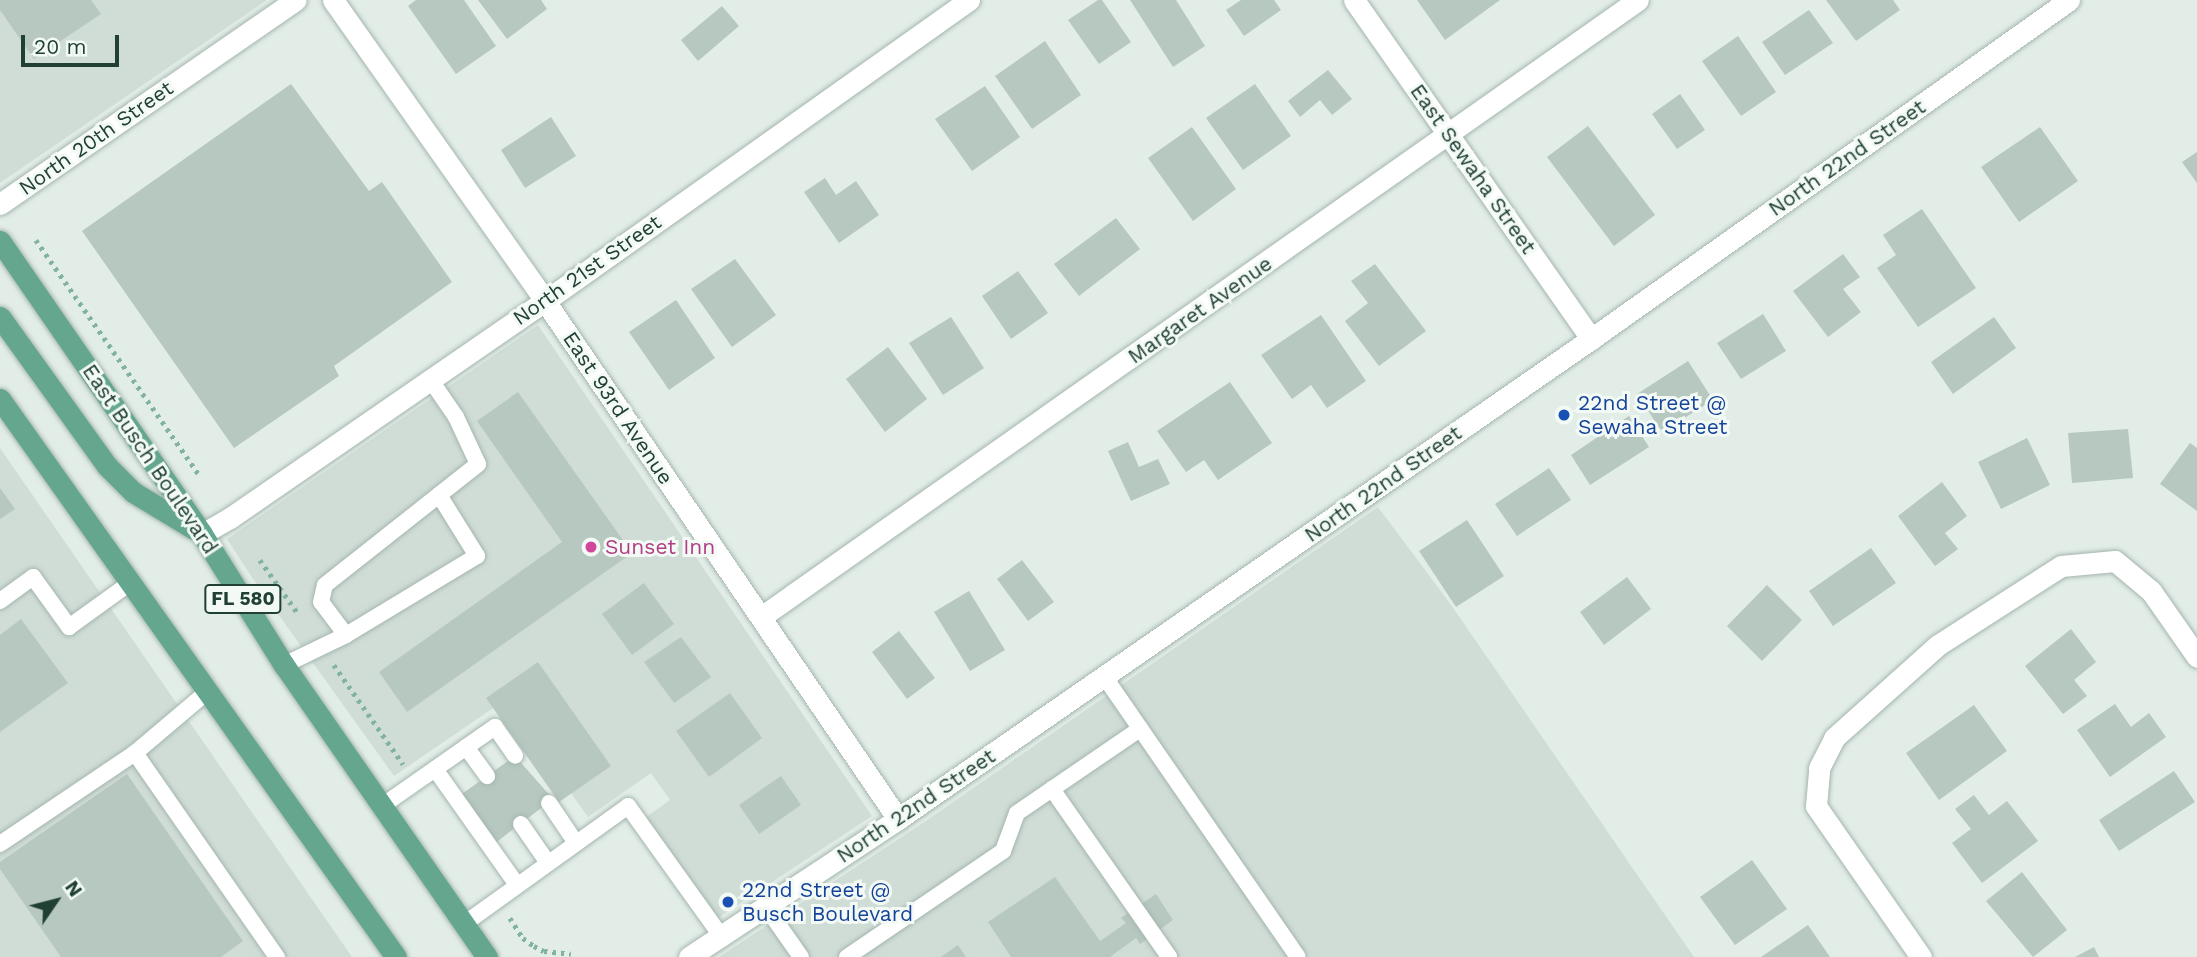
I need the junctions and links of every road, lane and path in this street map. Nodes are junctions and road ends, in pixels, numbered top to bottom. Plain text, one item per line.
1 (296, 0) edge
2 (333, 0) edge
3 (969, 0) edge
4 (1354, 0) edge
5 (1638, 0) edge
6 (2069, 0) edge
7 (1449, 135) junction
8 (0, 204) edge
9 (36, 240) dead end
10 (0, 241) edge
11 (545, 301) junction
12 (0, 317) edge
13 (1591, 339) junction
14 (430, 379) junction
15 (0, 399) edge
16 (200, 476) dead end
17 (439, 495) junction
18 (202, 534) junction
19 (130, 583) junction
20 (0, 601) edge
21 (761, 617) junction
22 (346, 635) junction
23 (2197, 657) edge
24 (284, 665) junction
25 (1104, 676) junction
26 (207, 692) junction
27 (1140, 729) junction
28 (466, 747) junction
29 (135, 753) junction
30 (515, 756) dead end
31 (435, 769) junction
32 (487, 776) dead end
33 (1052, 789) junction
34 (549, 803) dead end
35 (382, 806) junction
36 (898, 819) junction
37 (521, 824) dead end
38 (576, 843) junction
39 (0, 844) edge
40 (548, 863) junction
41 (517, 885) junction
42 (766, 907) junction
43 (464, 924) junction
44 (721, 936) junction
45 (277, 957) edge
46 (396, 957) edge
47 (487, 957) edge
48 (690, 957) edge
49 (801, 957) edge
50 (847, 957) edge
51 (1169, 957) edge
52 (1298, 957) edge
53 (1921, 957) edge

1 - 8 street, North 20th Street
2 - 11 street, East 93rd Avenue
3 - 11 street, North 21st Street
4 - 7 street, East Sewaha Street
5 - 7 street, Margaret Avenue
6 - 13 street, North 22nd Street
7 - 13 street, East Sewaha Street
7 - 21 street, Margaret Avenue
9 - 16 path
10 - 18 main road, East Busch Boulevard / FL 580
11 - 14 street, North 21st Street
11 - 21 street, East 93rd Avenue
12 - 18 main road
13 - 25 street, North 22nd Street
14 - 17 lane
14 - 18 street, North 21st Street
15 - 19 main road
17 - 22 lane
17 - 22 lane
18 - 24 main road, East Busch Boulevard / FL 580
19 - 20 lane
19 - 26 main road
21 - 36 street, East 93rd Avenue
22 - 24 lane
23 - 53 street
24 - 35 main road, East Busch Boulevard / FL 580
25 - 27 lane
25 - 36 street, North 22nd Street
26 - 29 lane
26 - 46 main road
27 - 33 lane
27 - 52 lane
28 - 30 lane
28 - 31 lane
28 - 32 lane
29 - 39 lane
29 - 45 lane
31 - 35 lane
31 - 41 lane
33 - 50 lane
33 - 51 lane
34 - 38 lane
35 - 43 main road, East Busch Boulevard / FL 580
36 - 42 street, North 22nd Street
37 - 40 lane
38 - 40 lane
38 - 44 lane
40 - 41 lane
41 - 43 lane
42 - 44 street, North 22nd Street
42 - 49 lane
43 - 47 main road, East Busch Boulevard / FL 580
44 - 48 street, North 22nd Street

